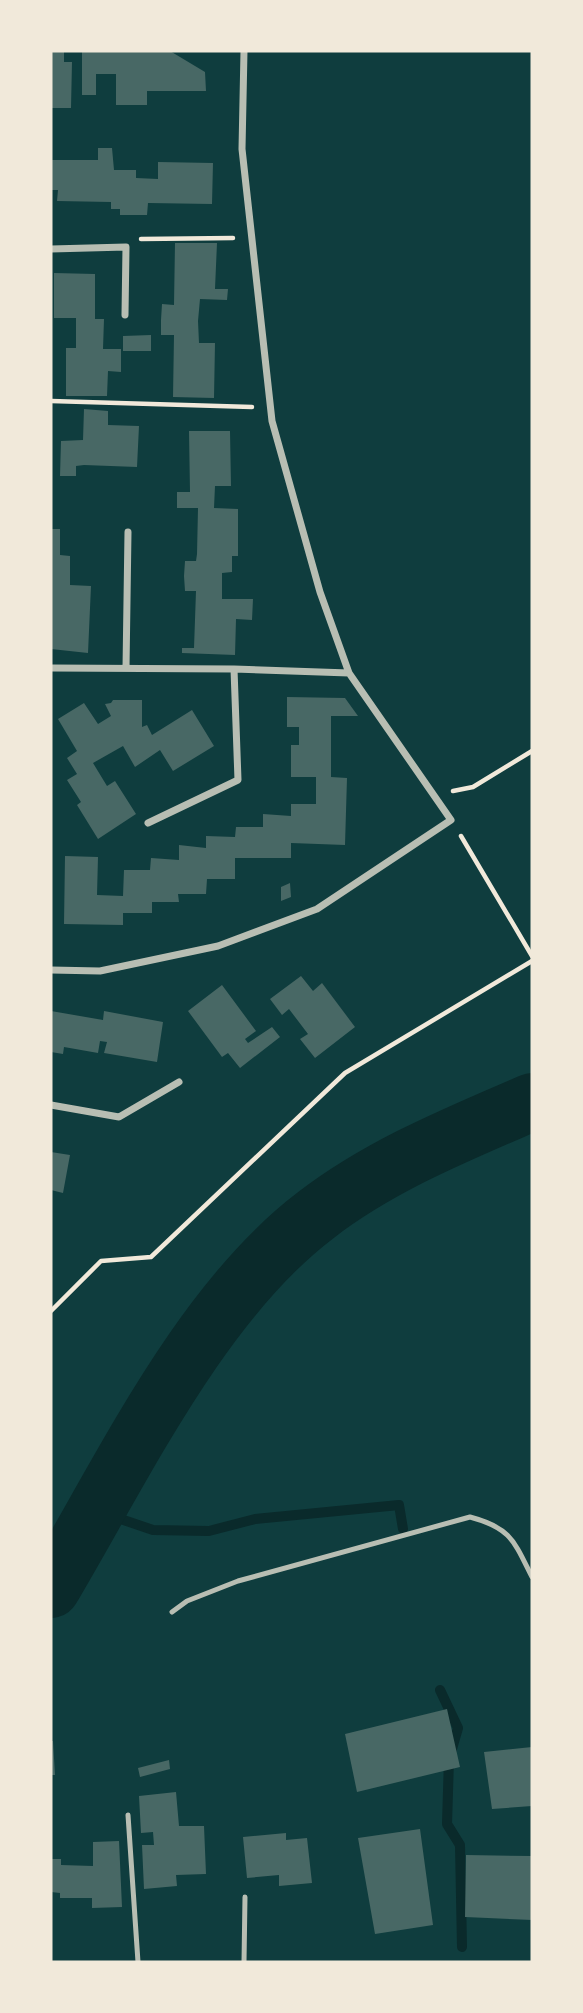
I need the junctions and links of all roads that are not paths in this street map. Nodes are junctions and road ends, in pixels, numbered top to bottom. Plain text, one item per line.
1 (244, 51) edge
2 (51, 249) edge
3 (125, 314) dead end
4 (128, 532) dead end
5 (51, 668) edge
6 (126, 668) junction
7 (234, 669) junction
8 (349, 673) junction
9 (148, 823) dead end
10 (51, 970) edge
11 (180, 1082) dead end
12 (51, 1105) edge
13 (532, 1577) edge
14 (172, 1612) dead end
15 (128, 1815) dead end
16 (245, 1897) dead end
17 (138, 1962) edge
18 (244, 1962) edge

1 - 8 street
2 - 3 street
4 - 6 street
5 - 6 street
6 - 7 street
7 - 8 street
7 - 9 street
8 - 10 street
11 - 12 street
13 - 14 lane
15 - 17 lane
16 - 18 lane

